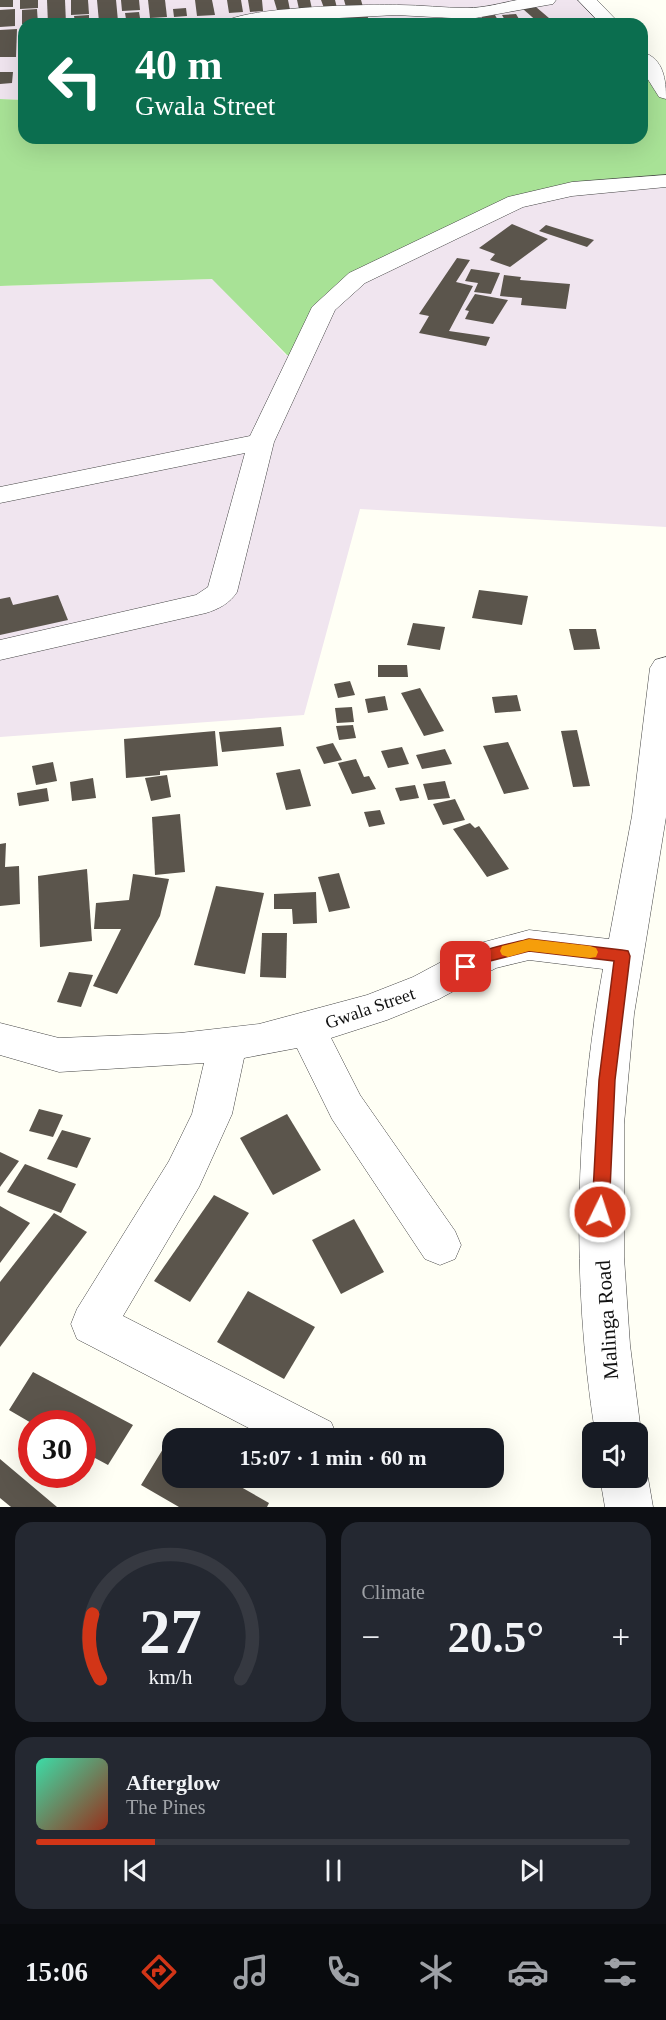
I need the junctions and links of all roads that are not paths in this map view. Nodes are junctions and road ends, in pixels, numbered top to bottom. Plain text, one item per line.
1 (548, 0) edge
2 (587, 0) edge
3 (395, 5) edge
4 (243, 18) edge
5 (467, 18) edge
6 (476, 18) edge
7 (605, 18) edge
8 (648, 65) edge
9 (666, 93) edge
10 (666, 181) edge
11 (261, 442) junction
12 (0, 495) edge
13 (0, 650) edge
14 (666, 668) edge
15 (622, 956) junction
16 (307, 1029) junction
17 (0, 1040) edge
18 (228, 1044) junction
19 (440, 1245) dead end
20 (617, 1422) edge
21 (296, 1428) edge
22 (625, 1488) edge
23 (628, 1507) edge

1 - 6 street
2 - 7 street
3 - 4 street
3 - 5 street
8 - 9 street
10 - 11 street
11 - 12 street
11 - 13 street
14 - 15 street
15 - 16 street, Gwala Street
15 - 20 street, Malinga Road
16 - 18 street, Gwala Street
16 - 19 street
17 - 18 street, Gwala Street
18 - 21 street
22 - 23 street

